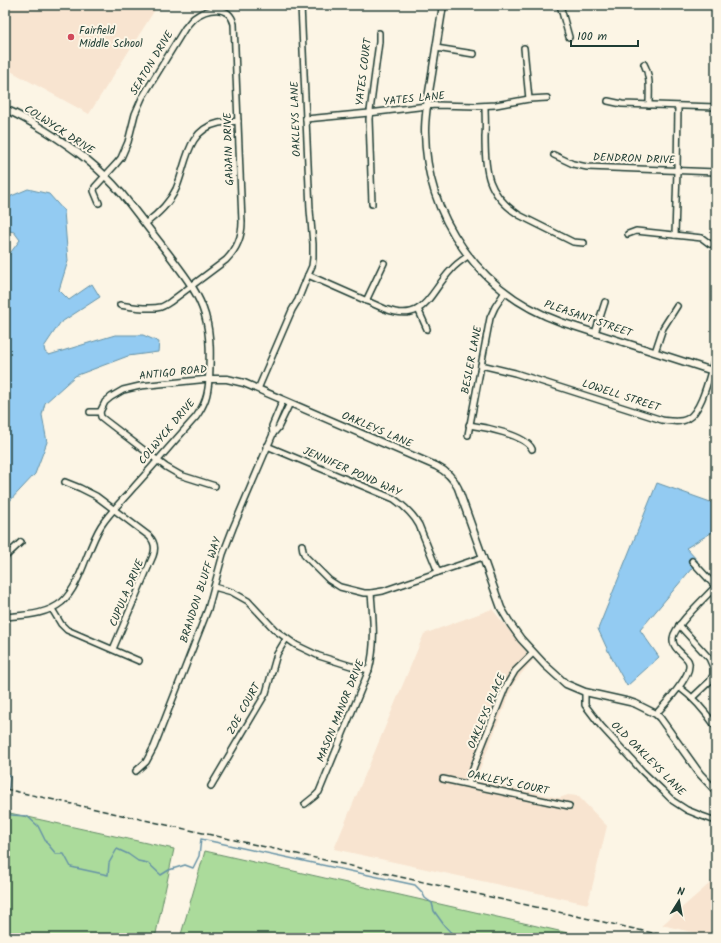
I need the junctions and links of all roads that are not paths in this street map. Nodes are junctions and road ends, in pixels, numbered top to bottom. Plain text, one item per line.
1 (301, 5) edge
2 (443, 5) edge
3 (560, 5) edge
4 (206, 12) joint
5 (379, 33) dead end
6 (569, 37) dead end
7 (436, 48) junction
8 (524, 48) dead end
9 (474, 54) dead end
10 (644, 64) dead end
11 (547, 98) dead end
12 (529, 99) junction
13 (608, 101) dead end
14 (649, 105) junction
15 (427, 106) junction
16 (485, 106) junction
17 (678, 107) junction
18 (716, 107) edge
19 (5, 109) edge
20 (369, 113) junction
21 (306, 119) junction
22 (238, 121) junction
23 (554, 155) dead end
24 (677, 170) junction
25 (716, 172) edge
26 (105, 176) junction
27 (99, 203) dead end
28 (372, 204) dead end
29 (145, 224) junction
30 (628, 234) dead end
31 (675, 235) junction
32 (584, 243) dead end
33 (710, 244) dead end
34 (468, 256) junction
35 (384, 263) dead end
36 (308, 275) junction
37 (191, 286) junction
38 (504, 292) junction
39 (366, 301) junction
40 (605, 302) dead end
41 (120, 305) dead end
42 (677, 306) dead end
43 (418, 310) junction
44 (426, 329) dead end
45 (594, 333) junction
46 (655, 352) junction
47 (716, 355) edge
48 (481, 365) junction
49 (714, 371) edge
50 (209, 379) junction
51 (258, 389) junction
52 (283, 400) junction
53 (290, 403) junction
54 (90, 412) dead end
55 (100, 412) junction
56 (469, 425) junction
57 (273, 434) junction
58 (468, 435) dead end
59 (267, 446) junction
60 (532, 449) dead end
61 (157, 461) junction
62 (65, 482) dead end
63 (215, 486) dead end
64 (114, 510) junction
65 (21, 542) dead end
66 (302, 545) dead end
67 (5, 557) edge
68 (483, 557) junction
69 (692, 561) dead end
70 (438, 572) junction
71 (214, 587) junction
72 (716, 587) edge
73 (371, 593) junction
74 (52, 609) junction
75 (5, 617) edge
76 (679, 625) junction
77 (286, 639) junction
78 (113, 649) junction
79 (533, 652) junction
80 (140, 661) dead end
81 (369, 670) junction
82 (679, 687) junction
83 (585, 692) junction
84 (692, 697) junction
85 (656, 714) junction
86 (716, 727) edge
87 (136, 771) dead end
88 (443, 778) dead end
89 (468, 784) junction
90 (211, 786) dead end
91 (714, 787) edge
92 (305, 804) dead end
93 (569, 806) dead end
94 (716, 821) edge

1 - 21 street, OAKLEYS LANE
2 - 7 street, PLEASANT STREET
3 - 6 street
4 - 22 street, GAWAIN DRIVE
4 - 26 street, SEATON DRIVE
5 - 20 street, YATES COURT
7 - 9 street
7 - 15 street, PLEASANT STREET
8 - 12 street
10 - 14 street
11 - 12 street, YATES LANE
12 - 16 street, YATES LANE
13 - 14 street
14 - 17 street
15 - 16 street, YATES LANE
15 - 20 street, YATES LANE
15 - 34 street, PLEASANT STREET
16 - 32 street
17 - 18 street
17 - 24 street
19 - 26 street, COLWYCK DRIVE
20 - 21 street, YATES LANE
20 - 28 street, YATES COURT
21 - 36 street, OAKLEYS LANE
22 - 29 street
22 - 37 street, GAWAIN DRIVE
23 - 24 street, DENDRON DRIVE
24 - 25 street, DENDRON DRIVE
24 - 31 street
26 - 27 street, SEATON DRIVE
26 - 29 street, COLWYCK DRIVE
29 - 37 street, COLWYCK DRIVE
30 - 31 street
31 - 33 street
34 - 38 street, PLEASANT STREET
34 - 43 street
35 - 39 street
36 - 39 street
36 - 51 street, OAKLEYS LANE
37 - 41 street, GAWAIN DRIVE
37 - 50 street, COLWYCK DRIVE
38 - 45 street, PLEASANT STREET
38 - 48 street, BESLER LANE
39 - 43 street
40 - 45 street
42 - 46 street
43 - 44 street
45 - 46 street, PLEASANT STREET
46 - 49 street, PLEASANT STREET
47 - 49 street, LOWELL STREET
48 - 49 street, LOWELL STREET
48 - 56 street, BESLER LANE
50 - 51 street, ANTIGO ROAD
50 - 55 street, ANTIGO ROAD
50 - 61 street, COLWYCK DRIVE
51 - 52 street, OAKLEYS LANE
52 - 53 street, OAKLEYS LANE
52 - 57 street, BRANDON BLUFF WAY
53 - 57 street, BRANDON BLUFF WAY
53 - 68 street, OAKLEYS LANE
54 - 55 street
55 - 61 street
56 - 58 street, BESLER LANE
56 - 60 street
57 - 59 street, BRANDON BLUFF WAY
59 - 70 street, JENNIFER POND WAY
59 - 71 street, BRANDON BLUFF WAY
61 - 63 street
61 - 64 street, COLWYCK DRIVE
62 - 64 street
64 - 74 street, COLWYCK DRIVE
64 - 78 street, CUPULA DRIVE
65 - 67 street
66 - 73 street
68 - 70 street
68 - 79 street, OAKLEYS LANE
69 - 72 street
70 - 73 street
71 - 77 street
71 - 87 street, BRANDON BLUFF WAY
72 - 76 street
73 - 81 street, MASON MANOR DRIVE
74 - 75 street, COLWYCK DRIVE
74 - 78 street
76 - 82 street
76 - 84 street
77 - 81 street
77 - 90 street, ZOE COURT
78 - 80 street
79 - 83 street, OAKLEYS LANE
79 - 89 street, OAKLEYS PLACE
81 - 92 street, MASON MANOR DRIVE
82 - 84 street
82 - 85 street
83 - 85 street, OAKLEYS LANE
83 - 94 street, OLD OAKLEYS LANE
84 - 86 street
85 - 91 street, OAKLEYS LANE
88 - 89 street, OAKLEY'S COURT
89 - 93 street, OAKLEY'S COURT

